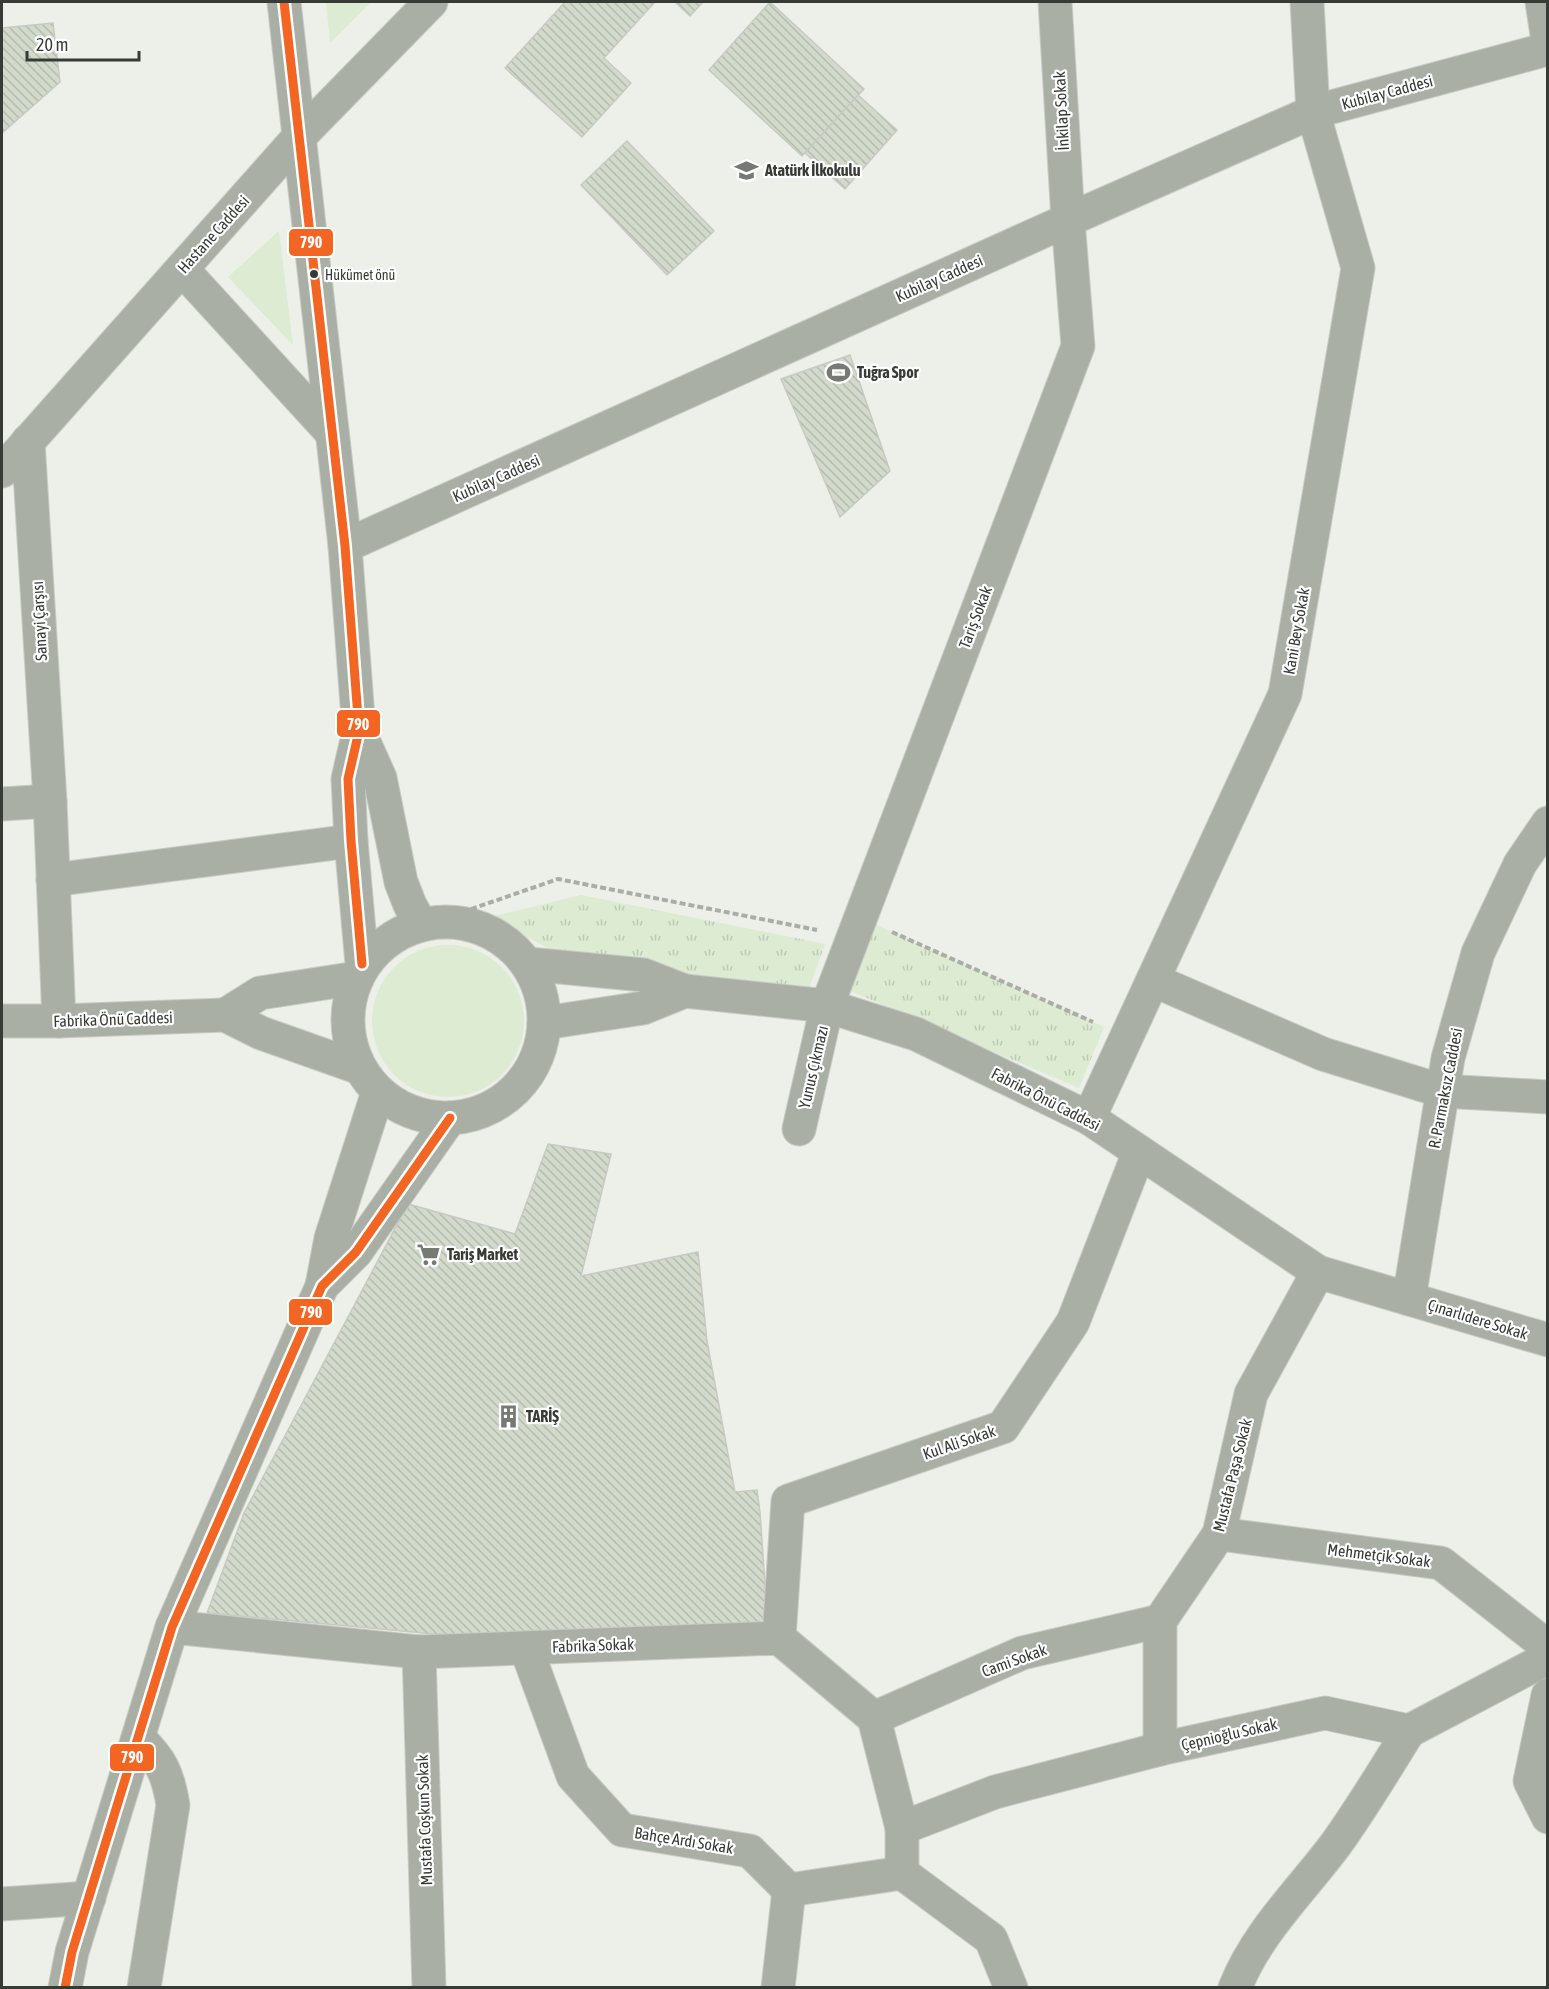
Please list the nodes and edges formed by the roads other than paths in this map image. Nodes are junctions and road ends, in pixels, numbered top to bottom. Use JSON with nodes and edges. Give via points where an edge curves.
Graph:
{"nodes":[{"id":1,"x":284,"y":2,"type":"edge"},
{"id":2,"x":431,"y":2,"type":"edge"},
{"id":3,"x":1055,"y":2,"type":"edge"},
{"id":4,"x":1306,"y":2,"type":"edge"},
{"id":5,"x":1542,"y":2,"type":"edge"},
{"id":6,"x":1548,"y":41,"type":"edge"},
{"id":7,"x":1548,"y":49,"type":"edge"},
{"id":8,"x":1313,"y":112,"type":"junction"},
{"id":9,"x":298,"y":137,"type":"junction"},
{"id":10,"x":1068,"y":220,"type":"junction"},
{"id":11,"x":182,"y":269,"type":"junction"},
{"id":12,"x":332,"y":433,"type":"junction"},
{"id":13,"x":28,"y":441,"type":"junction"},
{"id":14,"x":2,"y":471,"type":"edge"},
{"id":15,"x":345,"y":546,"type":"junction"},
{"id":16,"x":358,"y":731,"type":"junction"},
{"id":17,"x":50,"y":801,"type":"junction"},
{"id":18,"x":2,"y":804,"type":"edge"},
{"id":19,"x":1548,"y":823,"type":"edge"},
{"id":20,"x":351,"y":841,"type":"junction"},
{"id":21,"x":53,"y":880,"type":"junction"},
{"id":22,"x":427,"y":923,"type":"junction"},
{"id":23,"x":528,"y":964,"type":"junction"},
{"id":24,"x":359,"y":971,"type":"junction"},
{"id":25,"x":1153,"y":980,"type":"junction"},
{"id":26,"x":685,"y":991,"type":"junction"},
{"id":27,"x":827,"y":1006,"type":"junction"},
{"id":28,"x":225,"y":1015,"type":"junction"},
{"id":29,"x":2,"y":1021,"type":"edge"},
{"id":30,"x":60,"y":1021,"type":"junction"},
{"id":31,"x":544,"y":1023,"type":"junction"},
{"id":32,"x":369,"y":1080,"type":"junction"},
{"id":33,"x":1442,"y":1091,"type":"junction"},
{"id":34,"x":1548,"y":1097,"type":"edge"},
{"id":35,"x":450,"y":1118,"type":"junction"},
{"id":36,"x":1089,"y":1118,"type":"junction"},
{"id":37,"x":800,"y":1129,"type":"dead end"},
{"id":38,"x":1139,"y":1152,"type":"junction"},
{"id":39,"x":1318,"y":1272,"type":"junction"},
{"id":40,"x":322,"y":1286,"type":"junction"},
{"id":41,"x":1409,"y":1299,"type":"junction"},
{"id":42,"x":1548,"y":1340,"type":"edge"},
{"id":43,"x":1219,"y":1534,"type":"junction"},
{"id":44,"x":1160,"y":1620,"type":"junction"},
{"id":45,"x":172,"y":1627,"type":"junction"},
{"id":46,"x":779,"y":1638,"type":"junction"},
{"id":47,"x":1548,"y":1647,"type":"edge"},
{"id":48,"x":526,"y":1648,"type":"junction"},
{"id":49,"x":419,"y":1652,"type":"junction"},
{"id":50,"x":1548,"y":1658,"type":"edge"},
{"id":51,"x":1548,"y":1695,"type":"edge"},
{"id":52,"x":874,"y":1718,"type":"junction"},
{"id":53,"x":1409,"y":1731,"type":"junction"},
{"id":54,"x":138,"y":1738,"type":"junction"},
{"id":55,"x":1160,"y":1749,"type":"junction"},
{"id":56,"x":1548,"y":1817,"type":"edge"},
{"id":57,"x":902,"y":1828,"type":"junction"},
{"id":58,"x":902,"y":1874,"type":"junction"},
{"id":59,"x":789,"y":1890,"type":"junction"},
{"id":60,"x":89,"y":1898,"type":"junction"},
{"id":61,"x":2,"y":1904,"type":"edge"},
{"id":62,"x":65,"y":1988,"type":"edge"},
{"id":63,"x":144,"y":1988,"type":"edge"},
{"id":64,"x":429,"y":1988,"type":"edge"},
{"id":65,"x":778,"y":1988,"type":"edge"},
{"id":66,"x":1011,"y":1988,"type":"edge"},
{"id":67,"x":1236,"y":1988,"type":"edge"}],
"edges":[{"from":1,"to":9,"type":"street"},
{"from":2,"to":9,"type":"street","name":"Hastane Caddesi"},
{"from":3,"to":10,"type":"street","name":"İnkilap Sokak"},
{"from":4,"to":8,"type":"street","name":"Kani Bey Sokak"},
{"from":5,"to":6,"type":"street"},
{"from":7,"to":8,"type":"street","name":"Kubilay Caddesi"},
{"from":8,"to":10,"type":"street","name":"Kubilay Caddesi"},
{"from":8,"to":25,"type":"street","name":"Kani Bey Sokak","via":[[1358,268],[1286,694]]},
{"from":9,"to":11,"type":"street","name":"Hastane Caddesi"},
{"from":9,"to":12,"type":"street"},
{"from":10,"to":15,"type":"street","name":"Kubilay Caddesi"},
{"from":10,"to":27,"type":"street","name":"Tariş Sokak","via":[[1078,346]]},
{"from":11,"to":12,"type":"street"},
{"from":11,"to":13,"type":"street","name":"Hastane Caddesi"},
{"from":12,"to":15,"type":"street"},
{"from":13,"to":14,"type":"street","name":"Hastane Caddesi"},
{"from":13,"to":17,"type":"street","name":"Sanayi Çarşısı"},
{"from":15,"to":16,"type":"street"},
{"from":16,"to":20,"type":"street","via":[[348,779]]},
{"from":16,"to":22,"type":"street","via":[[380,778],[401,882],[410,905]]},
{"from":17,"to":18,"type":"street"},
{"from":17,"to":21,"type":"street","name":"Sanayi Çarşısı"},
{"from":19,"to":33,"type":"street","name":"R. Parmaksız Caddesi","via":[[1520,864],[1478,953]]},
{"from":20,"to":21,"type":"street"},
{"from":20,"to":24,"type":"street"},
{"from":21,"to":30,"type":"street","name":"Sanayi Çarşısı"},
{"from":22,"to":23,"type":"street","via":[[464,922],[493,933]]},
{"from":22,"to":24,"type":"street","via":[[402,931]]},
{"from":23,"to":26,"type":"street","name":"Fabrika Önü Caddesi","via":[[645,975]]},
{"from":23,"to":31,"type":"street","via":[[541,993]]},
{"from":24,"to":28,"type":"street","name":"Fabrika Önü Caddesi","via":[[261,993]]},
{"from":24,"to":32,"type":"street","via":[[348,1011],[349,1040]]},
{"from":25,"to":33,"type":"street","via":[[1323,1054]]},
{"from":25,"to":36,"type":"street","name":"Kani Bey Sokak"},
{"from":26,"to":27,"type":"street","name":"Fabrika Önü Caddesi"},
{"from":26,"to":31,"type":"street","name":"Fabrika Önü Caddesi","via":[[642,1008]]},
{"from":27,"to":36,"type":"street","name":"Fabrika Önü Caddesi","via":[[916,1035]]},
{"from":27,"to":37,"type":"street","name":"Yunus Çıkmazı"},
{"from":28,"to":30,"type":"street","name":"Fabrika Önü Caddesi"},
{"from":28,"to":32,"type":"street","name":"Fabrika Önü Caddesi"},
{"from":29,"to":30,"type":"street","name":"Fabrika Önü Caddesi"},
{"from":31,"to":35,"type":"street","via":[[542,1041],[530,1071],[509,1095],[482,1112]]},
{"from":32,"to":35,"type":"street","via":[[400,1107],[424,1116]]},
{"from":32,"to":40,"type":"street"},
{"from":33,"to":34,"type":"street"},
{"from":33,"to":41,"type":"street","name":"R. Parmaksız Caddesi"},
{"from":35,"to":40,"type":"street","via":[[356,1252]]},
{"from":36,"to":38,"type":"street","name":"Fabrika Önü Caddesi"},
{"from":38,"to":39,"type":"street","name":"Fabrika Önü Caddesi"},
{"from":38,"to":46,"type":"street","name":"Kul Ali Sokak","via":[[1073,1322],[1003,1427],[788,1501]]},
{"from":39,"to":41,"type":"street","name":"Fabrika Önü Caddesi"},
{"from":39,"to":43,"type":"street","name":"Mustafa Paşa Sokak","via":[[1251,1394]]},
{"from":40,"to":45,"type":"street"},
{"from":41,"to":42,"type":"street","name":"Çınarlıdere Sokak"},
{"from":43,"to":44,"type":"street","name":"Mustafa Paşa Sokak"},
{"from":43,"to":47,"type":"street","name":"Mehmetçik Sokak","via":[[1440,1563]]},
{"from":44,"to":52,"type":"street","name":"Cami Sokak","via":[[1022,1653]]},
{"from":44,"to":55,"type":"street"},
{"from":45,"to":49,"type":"street","name":"Fabrika Sokak"},
{"from":45,"to":54,"type":"street"},
{"from":46,"to":48,"type":"street","name":"Fabrika Sokak"},
{"from":46,"to":52,"type":"street"},
{"from":48,"to":49,"type":"street","name":"Fabrika Sokak"},
{"from":48,"to":59,"type":"street","name":"Bahçe Ardı Sokak","via":[[573,1776],[622,1830],[750,1851]]},
{"from":49,"to":64,"type":"street","name":"Mustafa Coşkun Sokak"},
{"from":50,"to":53,"type":"street"},
{"from":51,"to":56,"type":"street","via":[[1530,1781]]},
{"from":52,"to":57,"type":"street"},
{"from":53,"to":55,"type":"street","name":"Çepnioğlu Sokak","via":[[1325,1713]]},
{"from":53,"to":67,"type":"street","via":[[1336,1844],[1270,1925],[1243,1967]]},
{"from":54,"to":60,"type":"street"},
{"from":54,"to":63,"type":"street","via":[[163,1766],[173,1805]]},
{"from":55,"to":57,"type":"street","name":"Çepnioğlu Sokak","via":[[995,1791]]},
{"from":57,"to":58,"type":"street"},
{"from":58,"to":59,"type":"street"},
{"from":58,"to":66,"type":"street","via":[[991,1939]]},
{"from":59,"to":65,"type":"street"},
{"from":60,"to":61,"type":"street"},
{"from":60,"to":62,"type":"street"}]}
